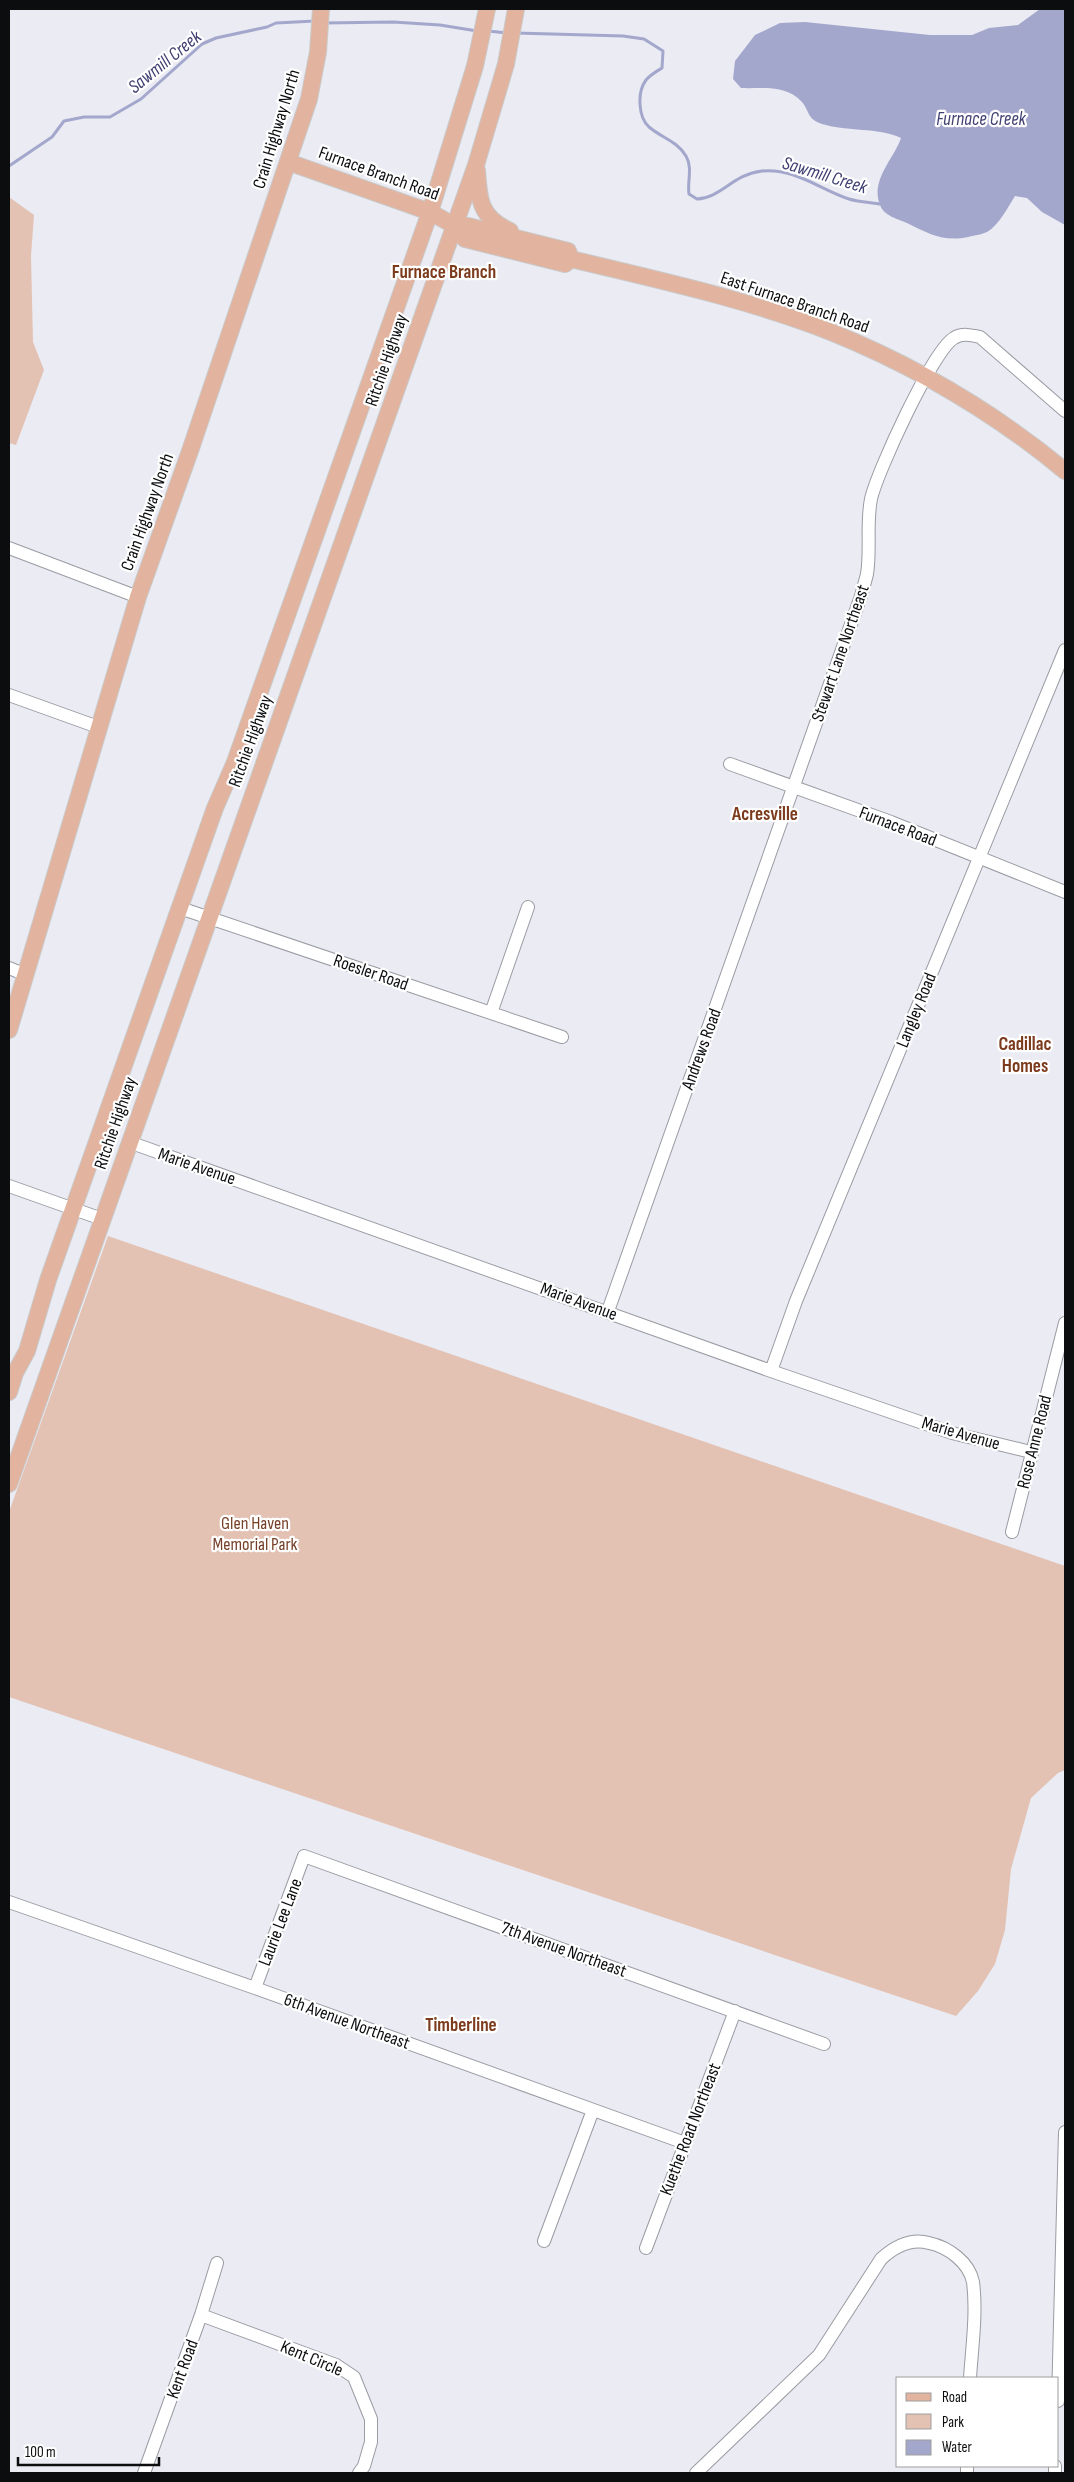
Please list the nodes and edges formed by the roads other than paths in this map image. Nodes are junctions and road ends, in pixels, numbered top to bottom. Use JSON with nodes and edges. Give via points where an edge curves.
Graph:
{"nodes":[{"id":1,"x":321,"y":9,"type":"edge"},
{"id":2,"x":485,"y":16,"type":"edge"},
{"id":3,"x":513,"y":25,"type":"edge"},
{"id":4,"x":288,"y":162,"type":"junction"},
{"id":5,"x":476,"y":165,"type":"junction"},
{"id":6,"x":430,"y":212,"type":"junction"},
{"id":7,"x":455,"y":226,"type":"junction"},
{"id":8,"x":546,"y":246,"type":"junction"},
{"id":9,"x":571,"y":259,"type":"junction"},
{"id":10,"x":926,"y":377,"type":"junction"},
{"id":11,"x":1065,"y":411,"type":"edge"},
{"id":12,"x":1065,"y":471,"type":"edge"},
{"id":13,"x":9,"y":548,"type":"edge"},
{"id":14,"x":138,"y":597,"type":"junction"},
{"id":15,"x":1065,"y":650,"type":"edge"},
{"id":16,"x":9,"y":695,"type":"edge"},
{"id":17,"x":98,"y":727,"type":"junction"},
{"id":18,"x":730,"y":764,"type":"dead end"},
{"id":19,"x":794,"y":788,"type":"junction"},
{"id":20,"x":979,"y":857,"type":"junction"},
{"id":21,"x":1065,"y":892,"type":"edge"},
{"id":22,"x":528,"y":907,"type":"dead end"},
{"id":23,"x":180,"y":908,"type":"junction"},
{"id":24,"x":209,"y":917,"type":"junction"},
{"id":25,"x":9,"y":968,"type":"edge"},
{"id":26,"x":26,"y":975,"type":"junction"},
{"id":27,"x":491,"y":1013,"type":"junction"},
{"id":28,"x":9,"y":1030,"type":"edge"},
{"id":29,"x":562,"y":1037,"type":"dead end"},
{"id":30,"x":129,"y":1142,"type":"junction"},
{"id":31,"x":9,"y":1186,"type":"edge"},
{"id":32,"x":73,"y":1209,"type":"junction"},
{"id":33,"x":102,"y":1220,"type":"junction"},
{"id":34,"x":608,"y":1311,"type":"junction"},
{"id":35,"x":1065,"y":1323,"type":"edge"},
{"id":36,"x":771,"y":1371,"type":"junction"},
{"id":37,"x":9,"y":1392,"type":"edge"},
{"id":38,"x":1031,"y":1452,"type":"junction"},
{"id":39,"x":9,"y":1484,"type":"edge"},
{"id":40,"x":1012,"y":1532,"type":"dead end"},
{"id":41,"x":304,"y":1856,"type":"joint"},
{"id":42,"x":9,"y":1902,"type":"edge"},
{"id":43,"x":255,"y":1988,"type":"junction"},
{"id":44,"x":735,"y":2011,"type":"junction"},
{"id":45,"x":824,"y":2044,"type":"dead end"},
{"id":46,"x":593,"y":2110,"type":"junction"},
{"id":47,"x":1065,"y":2132,"type":"edge"},
{"id":48,"x":685,"y":2143,"type":"junction"},
{"id":49,"x":544,"y":2241,"type":"dead end"},
{"id":50,"x":646,"y":2248,"type":"dead end"},
{"id":51,"x":217,"y":2263,"type":"dead end"},
{"id":52,"x":202,"y":2315,"type":"junction"},
{"id":53,"x":970,"y":2377,"type":"edge"},
{"id":54,"x":1059,"y":2377,"type":"edge"},
{"id":55,"x":144,"y":2473,"type":"edge"},
{"id":56,"x":359,"y":2473,"type":"edge"},
{"id":57,"x":696,"y":2473,"type":"edge"}],
"edges":[{"from":1,"to":4,"type":"main road","name":"Crain Highway North","via":[[319,43],[309,99]]},
{"from":2,"to":6,"type":"main road","name":"Ritchie Highway","via":[[465,100]]},
{"from":3,"to":5,"type":"main road","name":"Ritchie Highway","via":[[499,90]]},
{"from":4,"to":6,"type":"main road","name":"Furnace Branch Road"},
{"from":4,"to":14,"type":"main road","name":"Crain Highway North"},
{"from":5,"to":7,"type":"main road","name":"Ritchie Highway"},
{"from":5,"to":8,"type":"main road","via":[[480,198],[491,220]]},
{"from":6,"to":7,"type":"main road","name":"Furnace Branch Road"},
{"from":6,"to":23,"type":"main road","name":"Ritchie Highway"},
{"from":7,"to":8,"type":"main road","name":"East Furnace Branch Road","via":[[468,226]]},
{"from":7,"to":9,"type":"main road","name":"East Furnace Branch Road","via":[[465,239],[565,264]]},
{"from":7,"to":24,"type":"main road","name":"Ritchie Highway"},
{"from":8,"to":9,"type":"main road","name":"East Furnace Branch Road","via":[[568,252]]},
{"from":9,"to":10,"type":"main road","name":"East Furnace Branch Road","via":[[787,316],[861,345]]},
{"from":10,"to":11,"type":"street","name":"Stewart Lane Northeast","via":[[945,345],[955,337],[967,334],[980,337]]},
{"from":10,"to":12,"type":"main road","name":"East Furnace Branch Road","via":[[1008,427]]},
{"from":10,"to":19,"type":"street","name":"Stewart Lane Northeast","via":[[877,479],[868,520],[867,574],[863,589]]},
{"from":13,"to":14,"type":"street"},
{"from":14,"to":17,"type":"main road","name":"Crain Highway North"},
{"from":15,"to":20,"type":"street","name":"Langley Road"},
{"from":16,"to":17,"type":"street"},
{"from":17,"to":26,"type":"main road","name":"Crain Highway North"},
{"from":18,"to":19,"type":"street","name":"Furnace Road"},
{"from":19,"to":20,"type":"street","name":"Furnace Road"},
{"from":19,"to":34,"type":"street","name":"Andrews Road"},
{"from":20,"to":21,"type":"street","name":"Furnace Road"},
{"from":20,"to":36,"type":"street","name":"Langley Road","via":[[796,1302]]},
{"from":22,"to":27,"type":"street"},
{"from":23,"to":24,"type":"street","name":"Roesler Road"},
{"from":23,"to":32,"type":"main road","name":"Ritchie Highway"},
{"from":24,"to":27,"type":"street","name":"Roesler Road"},
{"from":24,"to":30,"type":"main road","name":"Ritchie Highway"},
{"from":25,"to":26,"type":"street"},
{"from":26,"to":28,"type":"main road","name":"Crain Highway North"},
{"from":27,"to":29,"type":"street","name":"Roesler Road"},
{"from":30,"to":33,"type":"main road","name":"Ritchie Highway"},
{"from":30,"to":34,"type":"street","name":"Marie Avenue"},
{"from":31,"to":32,"type":"street"},
{"from":32,"to":33,"type":"street"},
{"from":32,"to":37,"type":"main road","name":"Ritchie Highway","via":[[26,1351]]},
{"from":33,"to":39,"type":"main road","name":"Ritchie Highway"},
{"from":34,"to":36,"type":"street","name":"Marie Avenue"},
{"from":35,"to":38,"type":"street","name":"Rose Anne Road"},
{"from":36,"to":38,"type":"street","name":"Marie Avenue","via":[[952,1433]]},
{"from":38,"to":40,"type":"street","name":"Rose Anne Road"},
{"from":41,"to":43,"type":"street","name":"Laurie Lee Lane"},
{"from":41,"to":44,"type":"street","name":"7th Avenue Northeast"},
{"from":42,"to":43,"type":"street","name":"6th Avenue Northeast"},
{"from":43,"to":46,"type":"street","name":"6th Avenue Northeast"},
{"from":44,"to":45,"type":"street","name":"7th Avenue Northeast"},
{"from":44,"to":48,"type":"street","name":"Kuethe Road Northeast"},
{"from":46,"to":48,"type":"street","name":"6th Avenue Northeast"},
{"from":46,"to":49,"type":"street"},
{"from":47,"to":54,"type":"street"},
{"from":48,"to":50,"type":"street","name":"Kuethe Road Northeast"},
{"from":51,"to":52,"type":"street","name":"Kent Road"},
{"from":52,"to":55,"type":"street","name":"Kent Road"},
{"from":52,"to":56,"type":"street","name":"Kent Circle","via":[[336,2364],[354,2377],[371,2419],[371,2442]]},
{"from":53,"to":57,"type":"street","via":[[972,2281],[959,2258],[942,2247],[917,2242],[892,2249],[865,2283],[820,2355]]}]}
